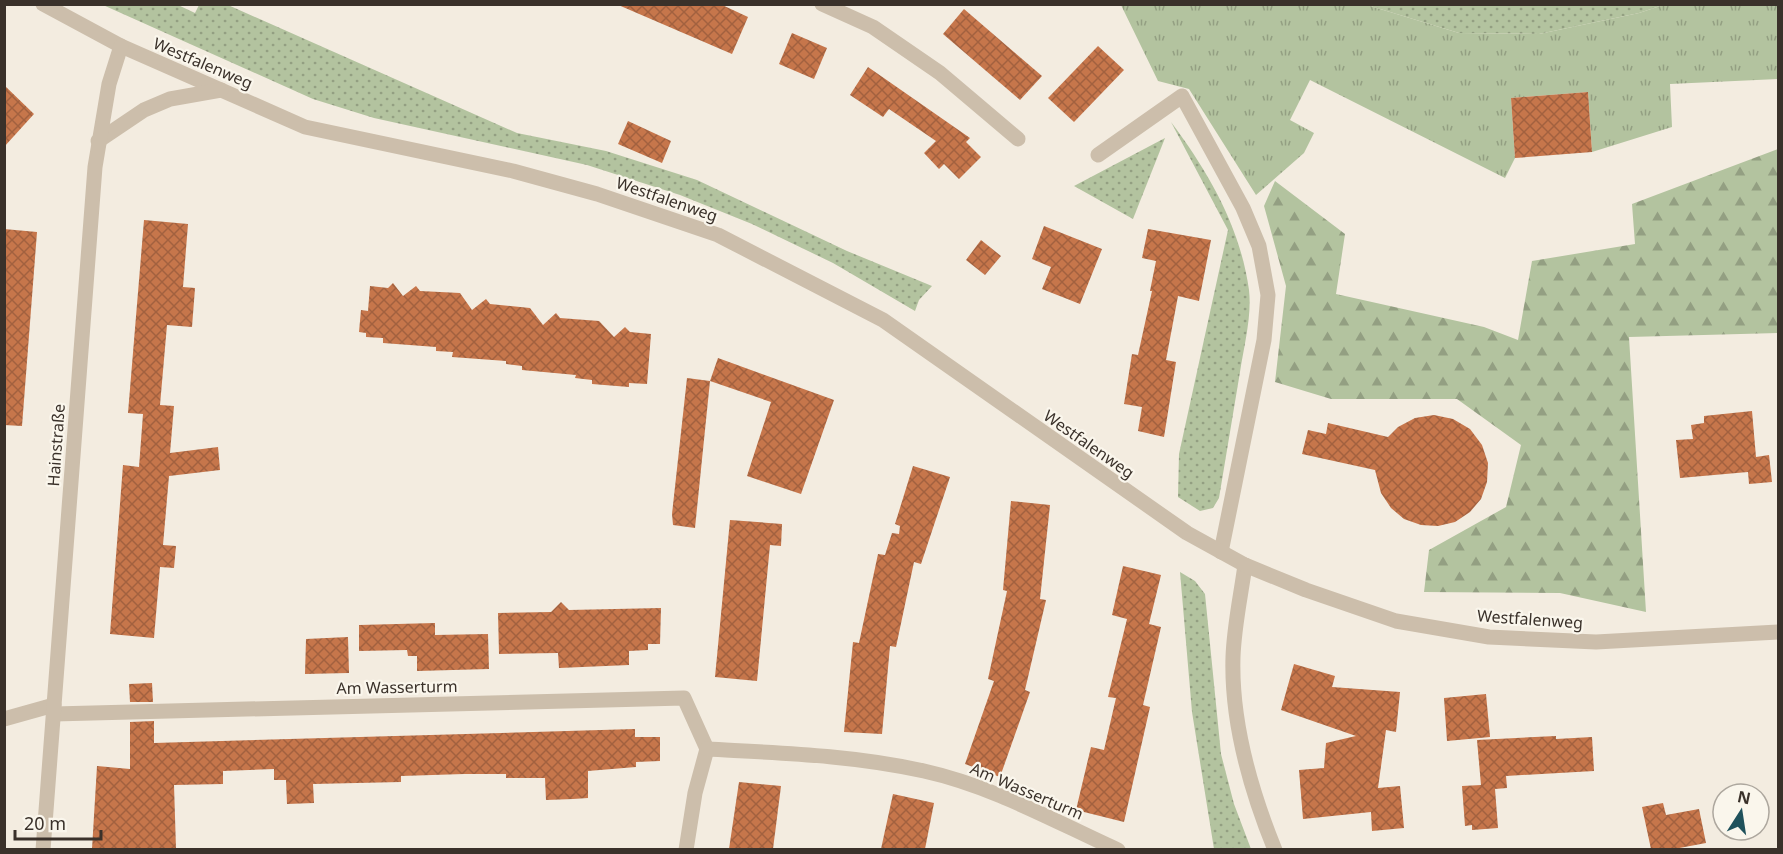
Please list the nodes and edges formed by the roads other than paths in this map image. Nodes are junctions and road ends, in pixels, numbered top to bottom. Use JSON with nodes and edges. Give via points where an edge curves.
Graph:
{"nodes":[{"id":1,"x":43,"y":4,"type":"edge"},
{"id":2,"x":822,"y":4,"type":"edge"},
{"id":3,"x":121,"y":46,"type":"junction"},
{"id":4,"x":221,"y":90,"type":"junction"},
{"id":5,"x":1018,"y":139,"type":"dead end"},
{"id":6,"x":98,"y":141,"type":"junction"},
{"id":7,"x":1098,"y":155,"type":"dead end"},
{"id":8,"x":1221,"y":552,"type":"junction"},
{"id":9,"x":1245,"y":565,"type":"junction"},
{"id":10,"x":1779,"y":632,"type":"edge"},
{"id":11,"x":54,"y":710,"type":"junction"},
{"id":12,"x":4,"y":719,"type":"edge"},
{"id":13,"x":707,"y":749,"type":"junction"},
{"id":14,"x":43,"y":849,"type":"edge"},
{"id":15,"x":686,"y":849,"type":"edge"},
{"id":16,"x":1118,"y":849,"type":"edge"},
{"id":17,"x":1275,"y":849,"type":"edge"}],
"edges":[{"from":1,"to":3,"type":"street","name":"Westfalenweg"},
{"from":2,"to":5,"type":"street","via":[[873,27],[940,73]]},
{"from":3,"to":4,"type":"street","name":"Westfalenweg"},
{"from":3,"to":6,"type":"street","name":"Hainstraße"},
{"from":4,"to":6,"type":"street","via":[[170,99],[144,110]]},
{"from":4,"to":8,"type":"street","name":"Westfalenweg","via":[[306,127],[513,171],[597,194],[718,235],[883,320],[1135,498]]},
{"from":6,"to":11,"type":"street","name":"Hainstraße"},
{"from":7,"to":8,"type":"street","via":[[1182,96],[1244,208],[1259,246],[1268,295],[1264,340]]},
{"from":8,"to":9,"type":"street","name":"Westfalenweg"},
{"from":9,"to":10,"type":"street","name":"Westfalenweg","via":[[1396,621],[1489,637],[1596,642]]},
{"from":9,"to":17,"type":"street","via":[[1233,657],[1239,728],[1256,801]]},
{"from":11,"to":12,"type":"street"},
{"from":11,"to":13,"type":"street","name":"Am Wasserturm","via":[[684,698]]},
{"from":11,"to":14,"type":"street","name":"Hainstraße"},
{"from":13,"to":15,"type":"street"},
{"from":13,"to":16,"type":"street","name":"Am Wasserturm","via":[[853,758],[925,771],[987,790]]}]}
